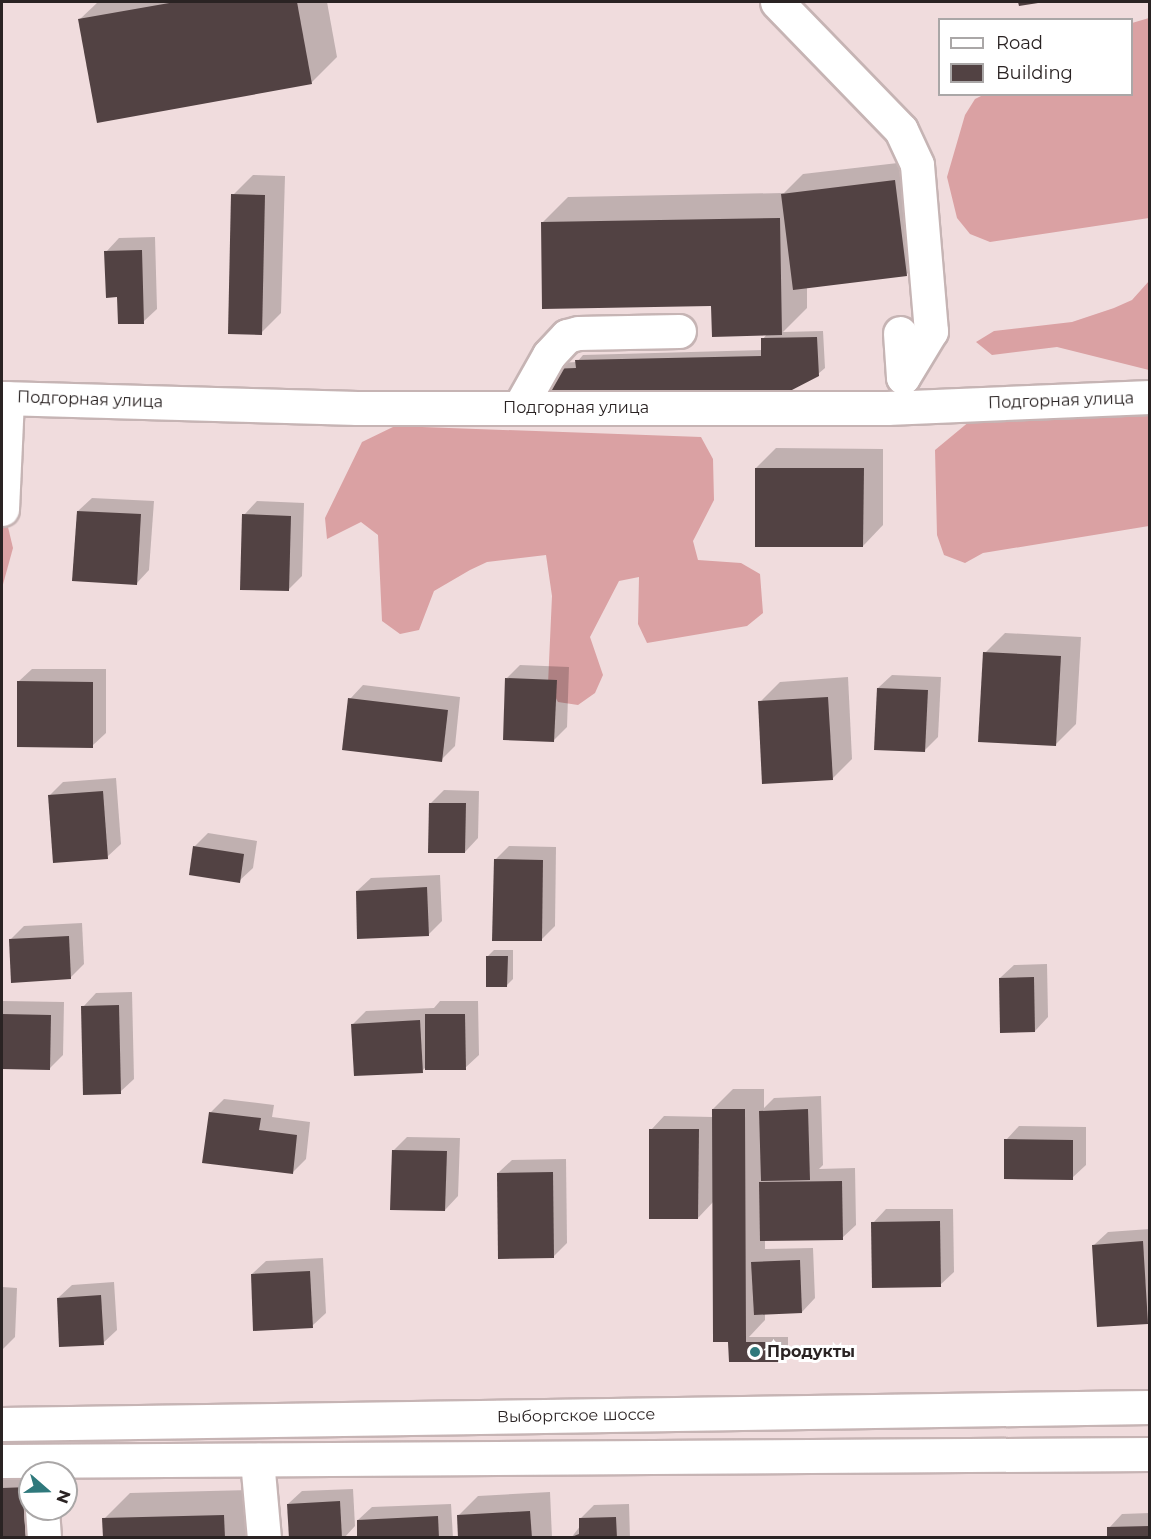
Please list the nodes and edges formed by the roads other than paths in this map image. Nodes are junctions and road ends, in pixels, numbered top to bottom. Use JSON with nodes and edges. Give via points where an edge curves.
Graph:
{"nodes":[{"id":1,"x":777,"y":2,"type":"edge"},
{"id":2,"x":678,"y":331,"type":"dead end"},
{"id":3,"x":900,"y":333,"type":"dead end"},
{"id":4,"x":903,"y":377,"type":"junction"},
{"id":5,"x":1149,"y":397,"type":"edge"},
{"id":6,"x":4,"y":398,"type":"edge"},
{"id":7,"x":519,"y":408,"type":"junction"},
{"id":8,"x":887,"y":408,"type":"junction"},
{"id":9,"x":2,"y":509,"type":"edge"},
{"id":10,"x":1149,"y":1407,"type":"edge"},
{"id":11,"x":2,"y":1424,"type":"edge"},
{"id":12,"x":1149,"y":1454,"type":"edge"},
{"id":13,"x":257,"y":1460,"type":"junction"},
{"id":14,"x":2,"y":1461,"type":"edge"},
{"id":15,"x":18,"y":1464,"type":"edge"},
{"id":16,"x":78,"y":1466,"type":"edge"},
{"id":17,"x":43,"y":1521,"type":"edge"},
{"id":18,"x":44,"y":1538,"type":"edge"},
{"id":19,"x":264,"y":1538,"type":"edge"}],
"edges":[{"from":1,"to":4,"type":"main road","via":[[901,130],[917,165],[931,330]]},
{"from":2,"to":7,"type":"main road","via":[[567,336],[549,355]]},
{"from":3,"to":4,"type":"main road"},
{"from":4,"to":8,"type":"main road"},
{"from":5,"to":8,"type":"main road","name":"Подгорная улица"},
{"from":6,"to":7,"type":"main road","name":"Подгорная улица","via":[[357,408]]},
{"from":6,"to":9,"type":"main road"},
{"from":7,"to":8,"type":"main road","name":"Подгорная улица"},
{"from":10,"to":11,"type":"main road","name":"Выборгское шоссе"},
{"from":12,"to":13,"type":"main road"},
{"from":13,"to":16,"type":"main road"},
{"from":13,"to":19,"type":"main road"},
{"from":14,"to":15,"type":"main road"},
{"from":17,"to":18,"type":"main road"}]}
